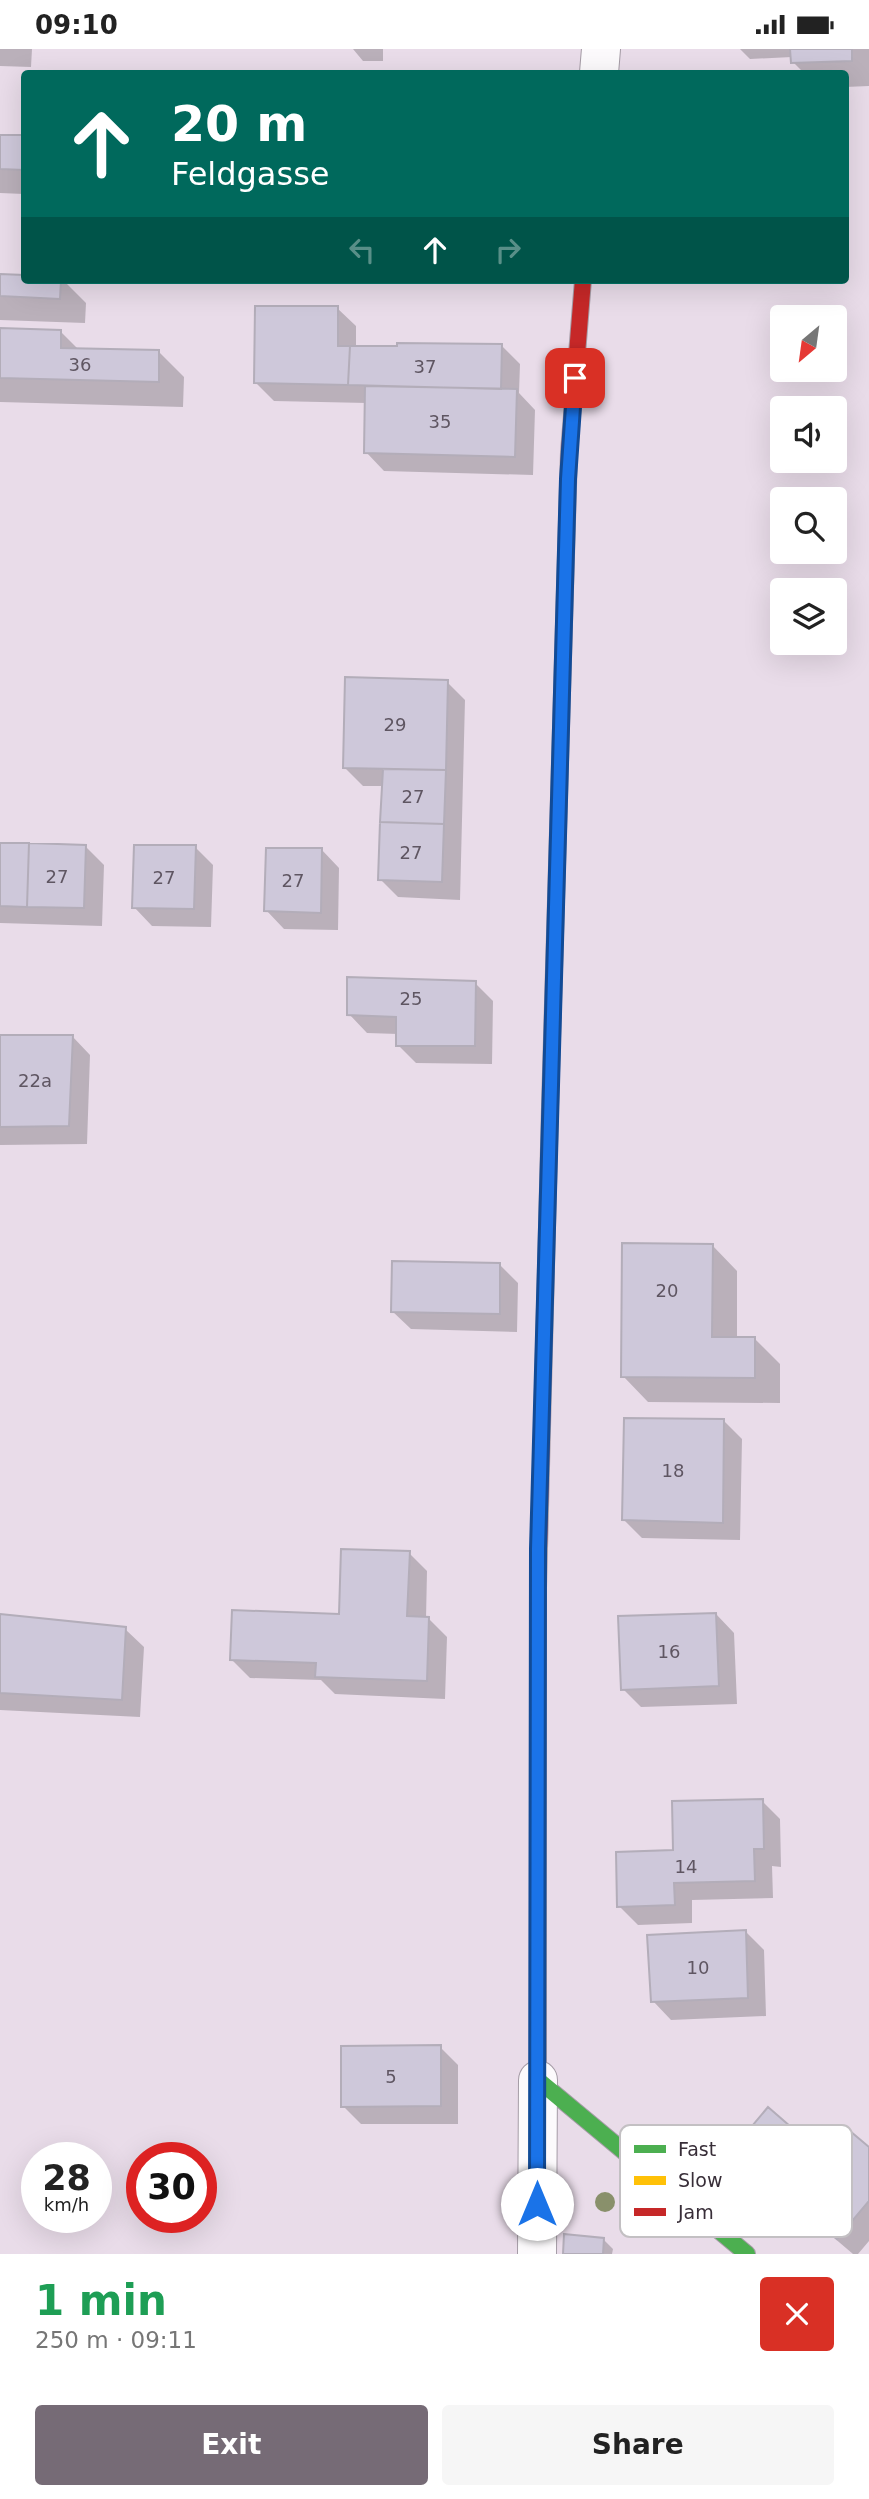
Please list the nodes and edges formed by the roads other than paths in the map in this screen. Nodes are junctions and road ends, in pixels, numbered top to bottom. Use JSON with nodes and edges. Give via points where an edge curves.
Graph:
{"nodes":[{"id":1,"x":601,"y":49,"type":"edge"},
{"id":2,"x":599,"y":70,"type":"edge"},
{"id":3,"x":583,"y":284,"type":"edge"},
{"id":4,"x":538,"y":2080,"type":"junction"},
{"id":5,"x":620,"y":2148,"type":"edge"},
{"id":6,"x":727,"y":2237,"type":"edge"},
{"id":7,"x":537,"y":2254,"type":"edge"},
{"id":8,"x":747,"y":2254,"type":"edge"}],
"edges":[{"from":1,"to":2,"type":"street"},
{"from":3,"to":4,"type":"street","via":[[569,465],[538,1549]]},
{"from":4,"to":5,"type":"street"},
{"from":4,"to":7,"type":"street"},
{"from":6,"to":8,"type":"street"}]}
